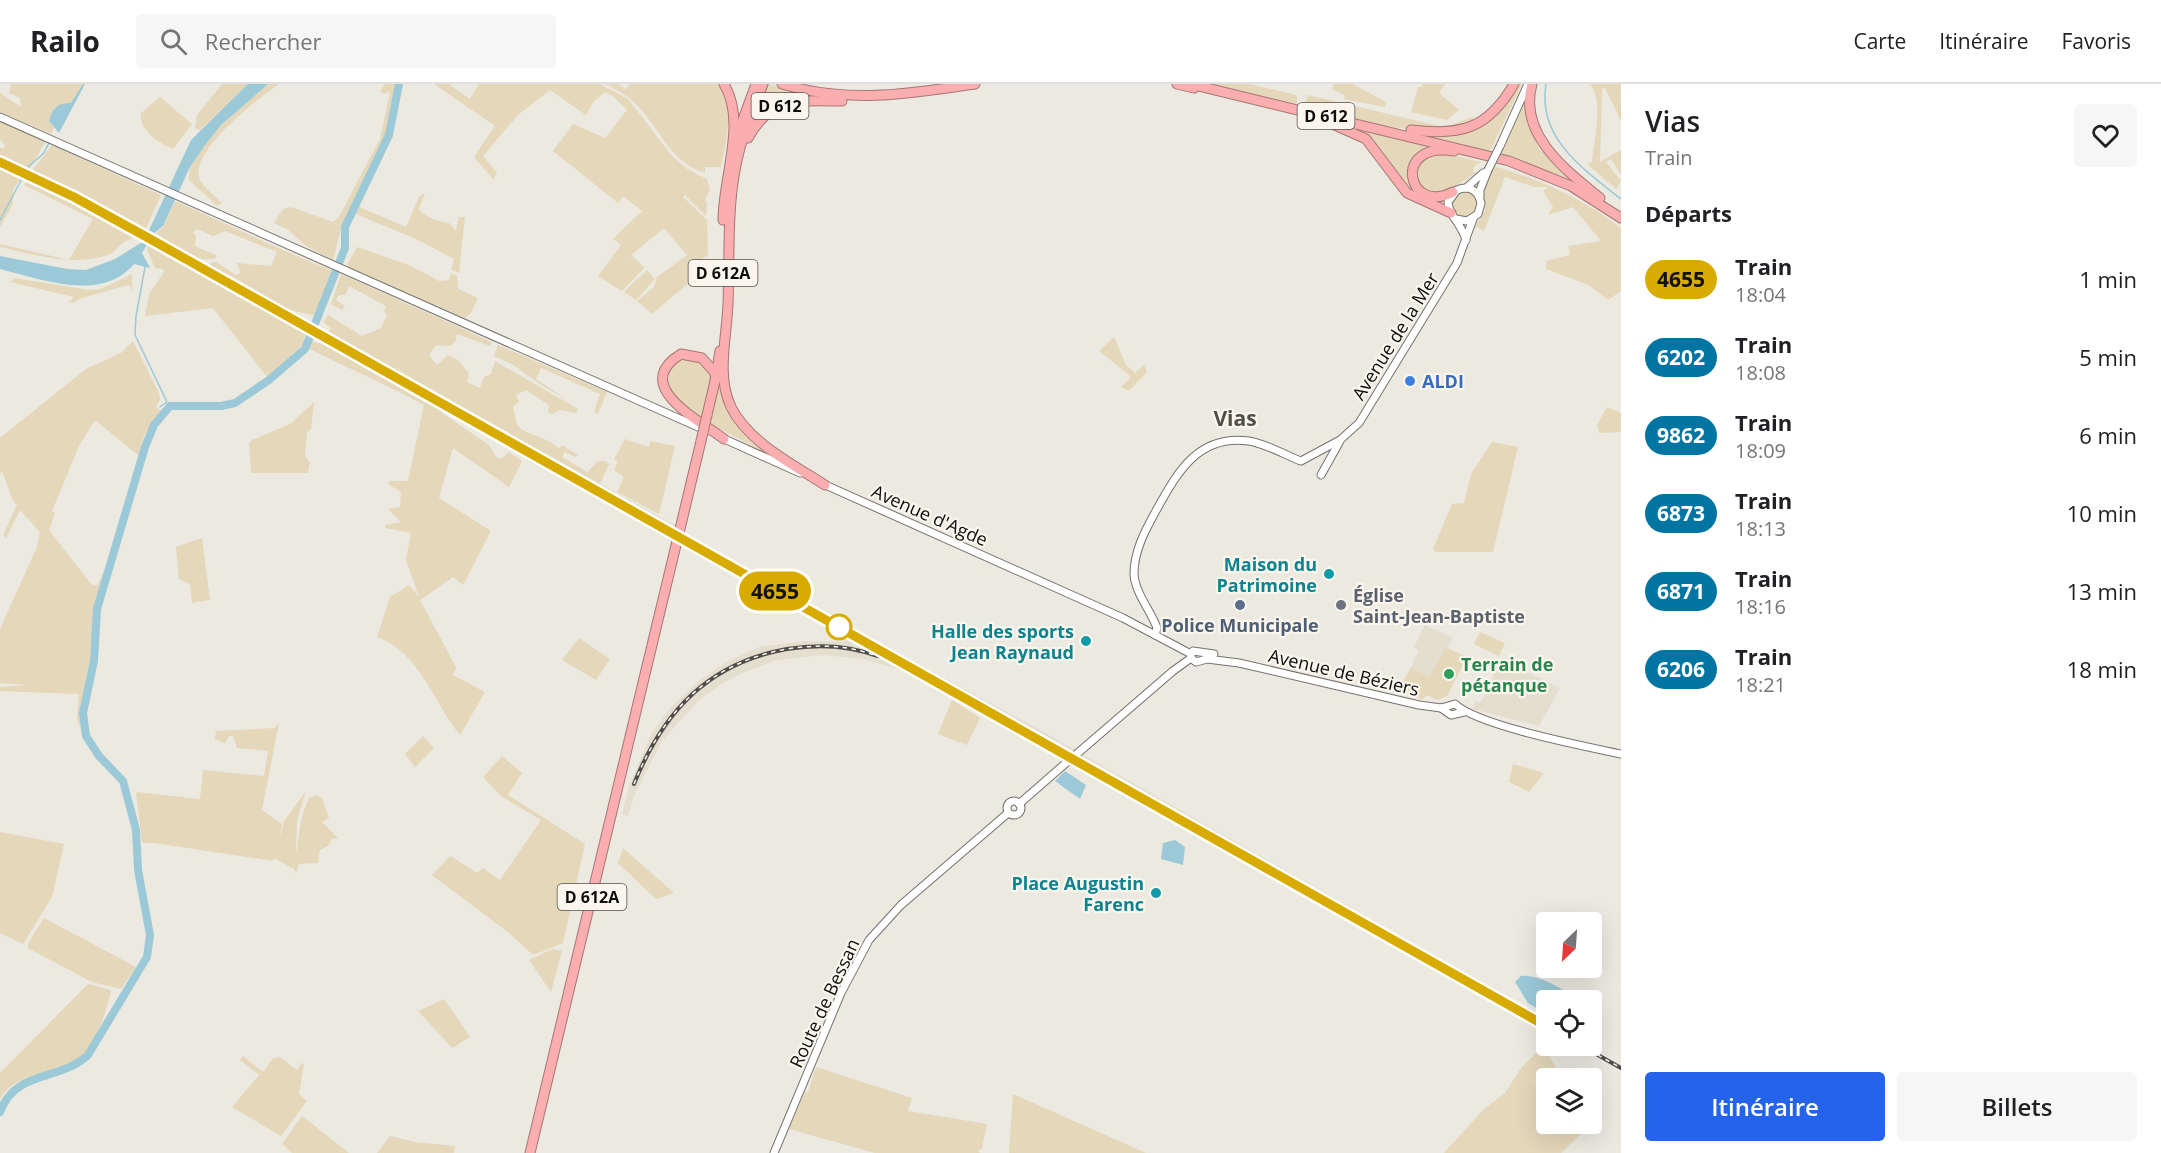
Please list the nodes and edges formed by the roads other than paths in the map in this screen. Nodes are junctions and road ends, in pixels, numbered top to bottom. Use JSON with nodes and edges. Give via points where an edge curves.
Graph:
{"nodes":[{"id":1,"x":724,"y":84,"type":"edge"},
{"id":2,"x":756,"y":84,"type":"edge"},
{"id":3,"x":763,"y":84,"type":"edge"},
{"id":4,"x":782,"y":84,"type":"edge"},
{"id":5,"x":792,"y":84,"type":"edge"},
{"id":6,"x":954,"y":84,"type":"edge"},
{"id":7,"x":975,"y":84,"type":"edge"},
{"id":8,"x":1177,"y":84,"type":"edge"},
{"id":9,"x":1190,"y":84,"type":"edge"},
{"id":10,"x":1514,"y":84,"type":"edge"},
{"id":11,"x":1528,"y":84,"type":"edge"},
{"id":12,"x":855,"y":97,"type":"junction"},
{"id":13,"x":871,"y":97,"type":"junction"},
{"id":14,"x":1295,"y":113,"type":"junction"},
{"id":15,"x":0,"y":117,"type":"edge"},
{"id":16,"x":1366,"y":125,"type":"junction"},
{"id":17,"x":1465,"y":153,"type":"junction"},
{"id":18,"x":732,"y":164,"type":"junction"},
{"id":19,"x":1487,"y":169,"type":"junction"},
{"id":20,"x":1466,"y":188,"type":"junction"},
{"id":21,"x":1453,"y":192,"type":"junction"},
{"id":22,"x":1480,"y":199,"type":"junction"},
{"id":23,"x":1453,"y":216,"type":"junction"},
{"id":24,"x":1621,"y":218,"type":"edge"},
{"id":25,"x":1473,"y":219,"type":"junction"},
{"id":26,"x":1466,"y":241,"type":"junction"},
{"id":27,"x":726,"y":336,"type":"junction"},
{"id":28,"x":715,"y":377,"type":"junction"},
{"id":29,"x":724,"y":439,"type":"junction"},
{"id":30,"x":1340,"y":440,"type":"junction"},
{"id":31,"x":1321,"y":475,"type":"dead end"},
{"id":32,"x":825,"y":484,"type":"junction"},
{"id":33,"x":1155,"y":633,"type":"junction"},
{"id":34,"x":1192,"y":655,"type":"junction"},
{"id":35,"x":1203,"y":657,"type":"junction"},
{"id":36,"x":1621,"y":754,"type":"edge"},
{"id":37,"x":530,"y":1153,"type":"edge"},
{"id":38,"x":774,"y":1153,"type":"edge"}],
"edges":[{"from":1,"to":18,"type":"highway","number":"D 612A","via":[[734,104],[736,120]]},
{"from":2,"to":18,"type":"highway","number":"D 612A"},
{"from":3,"to":18,"type":"highway","number":"D 612"},
{"from":4,"to":12,"type":"highway","number":"D 612"},
{"from":5,"to":12,"type":"highway","number":"D 612"},
{"from":6,"to":13,"type":"highway","number":"D 612"},
{"from":7,"to":13,"type":"highway","number":"D 612"},
{"from":8,"to":14,"type":"highway","number":"D 612"},
{"from":9,"to":16,"type":"highway","number":"D 612"},
{"from":10,"to":16,"type":"highway","via":[[1491,116],[1468,129],[1440,133]]},
{"from":11,"to":19,"type":"main road","bridge":true},
{"from":11,"to":24,"type":"highway","via":[[1530,110],[1543,144]]},
{"from":12,"to":13,"type":"highway","number":"D 612"},
{"from":12,"to":18,"type":"highway","number":"D 612","via":[[778,106],[755,126]]},
{"from":14,"to":17,"type":"highway","number":"D 612"},
{"from":14,"to":23,"type":"highway","via":[[1359,134],[1380,153],[1407,193]]},
{"from":15,"to":29,"type":"main road","name":"Avenue d'Agde"},
{"from":16,"to":24,"type":"highway","number":"D 612","via":[[1523,166],[1571,186]]},
{"from":17,"to":21,"type":"highway","via":[[1429,151],[1419,156],[1414,165],[1413,181],[1423,194],[1438,198]]},
{"from":17,"to":24,"type":"highway","number":"D 612","via":[[1538,175]]},
{"from":18,"to":27,"type":"highway","number":"D 612A"},
{"from":18,"to":28,"type":"highway","number":"D 612A","via":[[723,206],[723,326]]},
{"from":19,"to":20,"type":"main road"},
{"from":19,"to":22,"type":"main road"},
{"from":20,"to":21,"type":"main road"},
{"from":20,"to":22,"type":"main road"},
{"from":21,"to":23,"type":"main road","via":[[1448,202]]},
{"from":22,"to":25,"type":"main road","via":[[1480,211]]},
{"from":23,"to":25,"type":"main road","via":[[1464,221]]},
{"from":23,"to":26,"type":"main road","via":[[1462,226]]},
{"from":25,"to":26,"type":"main road","name":"Avenue de la Mer"},
{"from":26,"to":30,"type":"main road","name":"Avenue de la Mer","via":[[1446,282],[1363,418]]},
{"from":27,"to":28,"type":"highway","number":"D 612A"},
{"from":27,"to":32,"type":"highway","via":[[723,379],[738,418],[781,456]]},
{"from":28,"to":29,"type":"highway","via":[[702,358],[681,354],[665,370],[664,384],[677,406]]},
{"from":28,"to":37,"type":"highway","number":"D 612A","bridge":true},
{"from":29,"to":32,"type":"main road","name":"Avenue d'Agde"},
{"from":30,"to":31,"type":"main road","name":"Avenue de la Mer"},
{"from":30,"to":33,"type":"main road","name":"Avenue de la Mer","via":[[1301,461],[1239,441],[1205,447],[1183,468],[1147,529],[1136,559],[1135,579],[1156,625]]},
{"from":32,"to":33,"type":"main road","name":"Avenue d'Agde"},
{"from":33,"to":34,"type":"main road","name":"Avenue d'Agde"},
{"from":34,"to":35,"type":"main road"},
{"from":34,"to":35,"type":"main road","via":[[1196,662]]},
{"from":34,"to":38,"type":"main road","name":"Route de Bessan","bridge":true,"via":[[1019,804],[1018,814],[1008,813],[884,922],[856,962],[841,993]]},
{"from":35,"to":36,"type":"main road","name":"Avenue de Béziers","via":[[1405,703],[1446,708],[1455,704],[1460,712],[1490,722]]}]}
